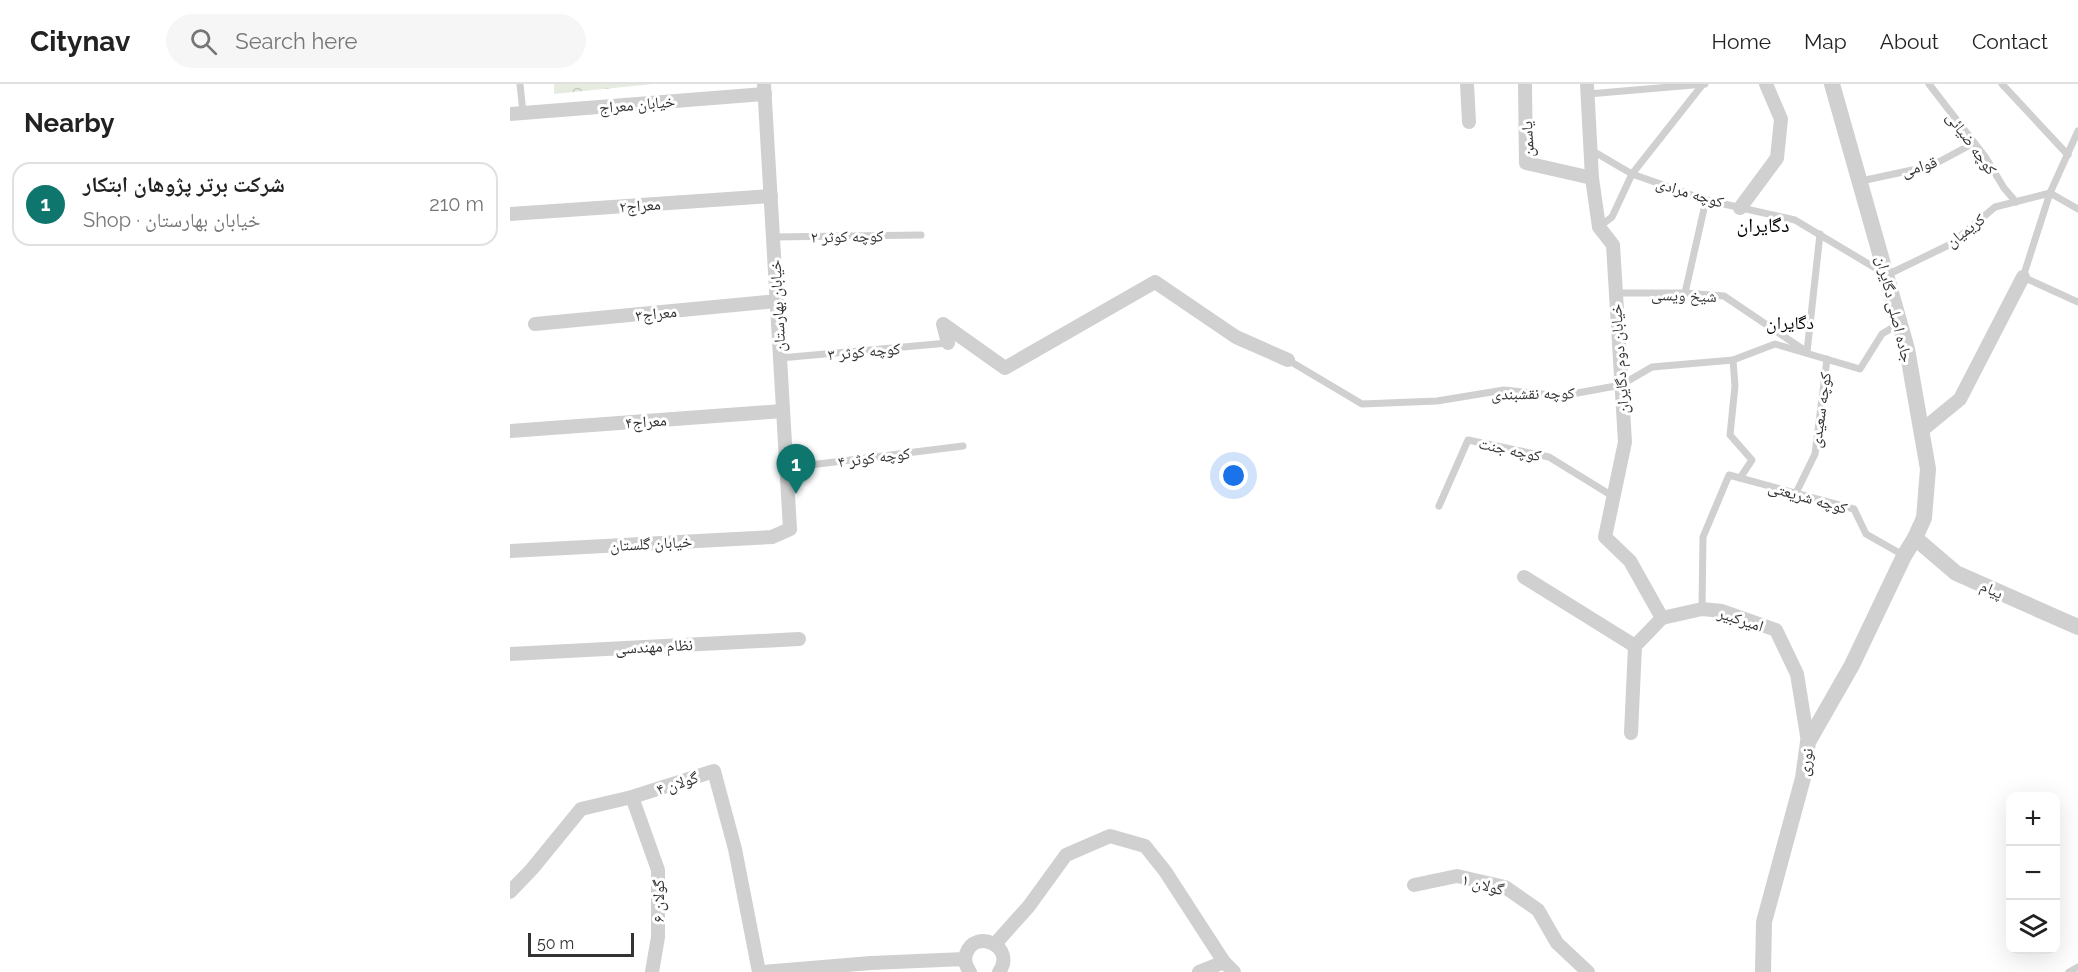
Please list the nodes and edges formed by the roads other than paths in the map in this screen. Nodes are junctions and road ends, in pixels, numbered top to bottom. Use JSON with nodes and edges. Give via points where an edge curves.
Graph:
{"nodes":[{"id":1,"x":520,"y":84,"type":"edge"},
{"id":2,"x":1467,"y":84,"type":"edge"},
{"id":3,"x":1525,"y":84,"type":"edge"},
{"id":4,"x":1704,"y":84,"type":"edge"},
{"id":5,"x":1766,"y":84,"type":"edge"},
{"id":6,"x":1832,"y":84,"type":"edge"},
{"id":7,"x":1929,"y":84,"type":"edge"},
{"id":8,"x":2002,"y":84,"type":"edge"},
{"id":9,"x":765,"y":89,"type":"edge"},
{"id":10,"x":1587,"y":89,"type":"edge"},
{"id":11,"x":517,"y":114,"type":"edge"},
{"id":12,"x":1468,"y":122,"type":"dead end"},
{"id":13,"x":2078,"y":131,"type":"edge"},
{"id":14,"x":1974,"y":143,"type":"junction"},
{"id":15,"x":1591,"y":150,"type":"junction"},
{"id":16,"x":2068,"y":155,"type":"junction"},
{"id":17,"x":1632,"y":174,"type":"junction"},
{"id":18,"x":1592,"y":178,"type":"junction"},
{"id":19,"x":1861,"y":181,"type":"junction"},
{"id":20,"x":2050,"y":194,"type":"junction"},
{"id":21,"x":771,"y":196,"type":"junction"},
{"id":22,"x":1706,"y":200,"type":"junction"},
{"id":23,"x":2016,"y":202,"type":"junction"},
{"id":24,"x":1740,"y":208,"type":"junction"},
{"id":25,"x":2078,"y":209,"type":"edge"},
{"id":26,"x":510,"y":214,"type":"edge"},
{"id":27,"x":1599,"y":226,"type":"junction"},
{"id":28,"x":1820,"y":234,"type":"junction"},
{"id":29,"x":921,"y":235,"type":"dead end"},
{"id":30,"x":773,"y":237,"type":"junction"},
{"id":31,"x":1887,"y":275,"type":"junction"},
{"id":32,"x":2023,"y":277,"type":"junction"},
{"id":33,"x":1615,"y":293,"type":"junction"},
{"id":34,"x":1685,"y":293,"type":"junction"},
{"id":35,"x":777,"y":301,"type":"junction"},
{"id":36,"x":2078,"y":302,"type":"edge"},
{"id":37,"x":1900,"y":322,"type":"junction"},
{"id":38,"x":535,"y":324,"type":"dead end"},
{"id":39,"x":948,"y":343,"type":"joint"},
{"id":40,"x":1807,"y":352,"type":"junction"},
{"id":41,"x":780,"y":358,"type":"junction"},
{"id":42,"x":1827,"y":359,"type":"junction"},
{"id":43,"x":1288,"y":360,"type":"joint"},
{"id":44,"x":1733,"y":360,"type":"junction"},
{"id":45,"x":1622,"y":386,"type":"junction"},
{"id":46,"x":783,"y":411,"type":"junction"},
{"id":47,"x":510,"y":431,"type":"edge"},
{"id":48,"x":1921,"y":431,"type":"junction"},
{"id":49,"x":963,"y":446,"type":"dead end"},
{"id":50,"x":786,"y":468,"type":"junction"},
{"id":51,"x":1740,"y":478,"type":"junction"},
{"id":52,"x":1796,"y":493,"type":"junction"},
{"id":53,"x":1614,"y":497,"type":"junction"},
{"id":54,"x":1439,"y":506,"type":"dead end"},
{"id":55,"x":790,"y":529,"type":"joint"},
{"id":56,"x":1915,"y":538,"type":"junction"},
{"id":57,"x":510,"y":551,"type":"edge"},
{"id":58,"x":1904,"y":556,"type":"junction"},
{"id":59,"x":1524,"y":577,"type":"dead end"},
{"id":60,"x":1702,"y":609,"type":"junction"},
{"id":61,"x":1662,"y":618,"type":"junction"},
{"id":62,"x":2078,"y":627,"type":"edge"},
{"id":63,"x":799,"y":639,"type":"dead end"},
{"id":64,"x":1635,"y":646,"type":"junction"},
{"id":65,"x":510,"y":654,"type":"edge"},
{"id":66,"x":1631,"y":733,"type":"dead end"},
{"id":67,"x":1808,"y":742,"type":"junction"},
{"id":68,"x":632,"y":797,"type":"junction"},
{"id":69,"x":1414,"y":885,"type":"dead end"},
{"id":70,"x":510,"y":892,"type":"edge"},
{"id":71,"x":995,"y":944,"type":"junction"},
{"id":72,"x":968,"y":965,"type":"edge"},
{"id":73,"x":1229,"y":967,"type":"edge"},
{"id":74,"x":2078,"y":967,"type":"edge"},
{"id":75,"x":651,"y":972,"type":"edge"},
{"id":76,"x":761,"y":972,"type":"edge"},
{"id":77,"x":999,"y":972,"type":"edge"},
{"id":78,"x":1199,"y":972,"type":"edge"},
{"id":79,"x":1588,"y":972,"type":"edge"},
{"id":80,"x":1763,"y":972,"type":"edge"},
{"id":81,"x":2069,"y":972,"type":"edge"}],
"edges":[{"from":1,"to":11,"type":"lane"},
{"from":2,"to":12,"type":"street"},
{"from":3,"to":18,"type":"street","name":"یاسمن","via":[[1526,163]]},
{"from":4,"to":10,"type":"lane"},
{"from":4,"to":17,"type":"lane"},
{"from":5,"to":24,"type":"street","via":[[1781,119],[1777,158]]},
{"from":6,"to":19,"type":"street","name":"جاده اصلی دگایران"},
{"from":7,"to":14,"type":"lane","name":"کوچه ضیائی"},
{"from":8,"to":16,"type":"lane"},
{"from":9,"to":11,"type":"street","name":"خیابان معراج"},
{"from":9,"to":21,"type":"street","name":"خیابان بهارستان"},
{"from":10,"to":15,"type":"street","name":"خیابان دوم دگایران"},
{"from":13,"to":16,"type":"lane"},
{"from":14,"to":19,"type":"lane","name":"قوامی","via":[[1931,166]]},
{"from":14,"to":23,"type":"lane","name":"کوچه ضیائی"},
{"from":15,"to":17,"type":"lane","name":"کوچه مرادی"},
{"from":15,"to":18,"type":"street","name":"خیابان دوم دگایران"},
{"from":16,"to":20,"type":"lane"},
{"from":17,"to":22,"type":"lane","name":"کوچه مرادی"},
{"from":17,"to":27,"type":"lane","via":[[1612,217]]},
{"from":18,"to":27,"type":"street","name":"خیابان دوم دگایران"},
{"from":19,"to":31,"type":"street","name":"جاده اصلی دگایران"},
{"from":20,"to":23,"type":"lane","name":"کریمیان"},
{"from":20,"to":25,"type":"lane"},
{"from":20,"to":32,"type":"lane"},
{"from":21,"to":26,"type":"street","name":"معراج۲"},
{"from":21,"to":30,"type":"street","name":"خیابان بهارستان"},
{"from":22,"to":24,"type":"lane","name":"کوچه مرادی"},
{"from":22,"to":34,"type":"lane"},
{"from":23,"to":31,"type":"lane","name":"کریمیان","via":[[1995,207],[1951,244]]},
{"from":24,"to":28,"type":"lane","name":"کوچه مرادی","via":[[1795,220]]},
{"from":27,"to":33,"type":"street","name":"خیابان دوم دگایران","via":[[1613,245]]},
{"from":28,"to":31,"type":"lane","name":"کوچه مرادی"},
{"from":28,"to":40,"type":"lane"},
{"from":29,"to":30,"type":"lane","name":"کوچه کوثر ۲"},
{"from":30,"to":35,"type":"street","name":"خیابان بهارستان"},
{"from":31,"to":37,"type":"street","name":"جاده اصلی دگایران"},
{"from":32,"to":36,"type":"lane"},
{"from":32,"to":48,"type":"street","via":[[1960,399]]},
{"from":33,"to":34,"type":"lane","name":"شیخ ویسی"},
{"from":33,"to":45,"type":"street","name":"خیابان دوم دگایران"},
{"from":34,"to":40,"type":"lane","name":"شیخ ویسی","via":[[1724,296]]},
{"from":35,"to":38,"type":"street","name":"معراج۳"},
{"from":35,"to":41,"type":"street","name":"خیابان بهارستان"},
{"from":37,"to":42,"type":"lane","name":"کوچه نقشبندی","via":[[1882,334],[1860,369]]},
{"from":37,"to":48,"type":"street","name":"جاده اصلی دگایران"},
{"from":39,"to":41,"type":"lane","name":"کوچه کوثر ۳"},
{"from":39,"to":43,"type":"street","via":[[943,324],[1005,368],[1155,282],[1236,337]]},
{"from":40,"to":42,"type":"lane","name":"کوچه نقشبندی"},
{"from":40,"to":44,"type":"lane","name":"کوچه نقشبندی","via":[[1775,344]]},
{"from":41,"to":46,"type":"street","name":"خیابان بهارستان"},
{"from":42,"to":52,"type":"lane","name":"کوچه سعیدی","via":[[1815,454]]},
{"from":43,"to":45,"type":"lane","name":"کوچه نقشبندی","via":[[1362,404],[1437,401],[1504,390],[1561,396]]},
{"from":44,"to":45,"type":"lane","name":"کوچه نقشبندی","via":[[1652,367]]},
{"from":44,"to":51,"type":"lane","via":[[1735,386],[1730,435],[1752,460]]},
{"from":45,"to":53,"type":"street","name":"خیابان دوم دگایران","via":[[1624,442]]},
{"from":46,"to":47,"type":"street","name":"معراج۴"},
{"from":46,"to":50,"type":"street","name":"خیابان بهارستان"},
{"from":48,"to":56,"type":"street","name":"جاده اصلی دگایران","via":[[1928,469],[1924,518]]},
{"from":49,"to":50,"type":"lane","name":"کوچه کوثر ۴"},
{"from":50,"to":55,"type":"street","name":"خیابان بهارستان"},
{"from":51,"to":52,"type":"lane","name":"کوچه شریعتی"},
{"from":51,"to":60,"type":"lane","name":"کوچه شریعتی","via":[[1729,475],[1703,537]]},
{"from":52,"to":58,"type":"lane","name":"کوچه شریعتی","via":[[1854,509],[1866,534]]},
{"from":53,"to":54,"type":"lane","name":"کوچه جنت","via":[[1549,457],[1468,440]]},
{"from":53,"to":61,"type":"street","name":"خیابان دوم دگایران","via":[[1605,537],[1630,561]]},
{"from":55,"to":57,"type":"street","name":"خیابان گلستان","via":[[772,537]]},
{"from":56,"to":58,"type":"street","name":"نوری"},
{"from":56,"to":62,"type":"street","name":"پیام","via":[[1956,573]]},
{"from":58,"to":67,"type":"street","name":"نوری","via":[[1852,665]]},
{"from":59,"to":64,"type":"street"},
{"from":60,"to":61,"type":"street","name":"امیرکبیر"},
{"from":60,"to":67,"type":"street","name":"امیرکبیر","via":[[1722,610],[1776,630],[1797,674]]},
{"from":61,"to":64,"type":"street"},
{"from":63,"to":65,"type":"street","name":"نظام مهندسی"},
{"from":64,"to":66,"type":"street"},
{"from":67,"to":80,"type":"street","name":"نوری","via":[[1803,778],[1764,922]]},
{"from":68,"to":70,"type":"street","name":"گولان ۴","via":[[581,809]]},
{"from":68,"to":75,"type":"street","name":"گولان ۶","via":[[658,870],[658,937]]},
{"from":68,"to":76,"type":"street","name":"گولان ۴","via":[[714,771]]},
{"from":69,"to":79,"type":"street","name":"گولان ۱","via":[[1457,876],[1504,887],[1539,910],[1557,943]]},
{"from":71,"to":72,"type":"street","via":[[976,942],[968,949]]},
{"from":71,"to":73,"type":"street","via":[[1066,855],[1110,836],[1145,846]]},
{"from":71,"to":77,"type":"street","via":[[1004,960]]},
{"from":72,"to":76,"type":"street","name":"گولان ۴","via":[[871,963]]},
{"from":73,"to":78,"type":"street"},
{"from":74,"to":81,"type":"lane"}]}
